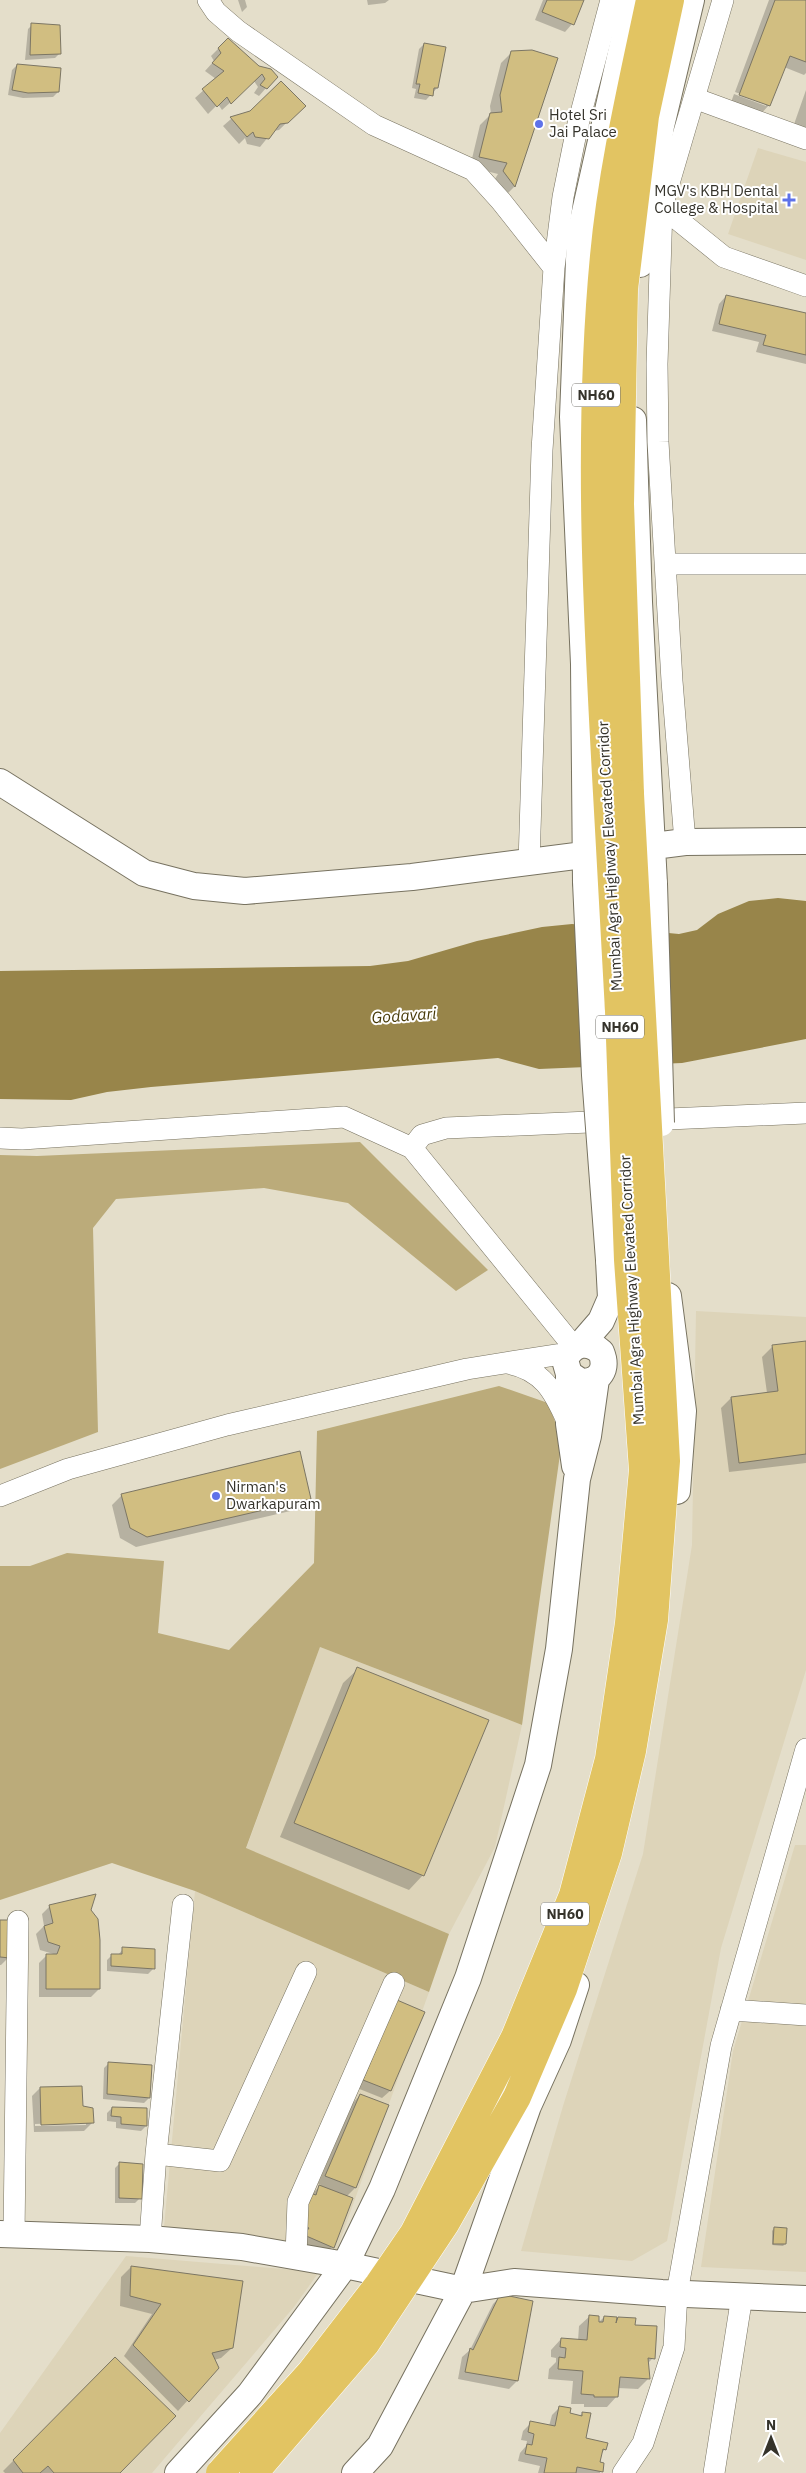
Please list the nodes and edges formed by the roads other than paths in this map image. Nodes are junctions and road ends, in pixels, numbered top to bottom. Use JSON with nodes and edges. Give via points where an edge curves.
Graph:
{"nodes":[{"id":1,"x":208,"y":0,"type":"edge"},
{"id":2,"x":611,"y":0,"type":"edge"},
{"id":3,"x":633,"y":0,"type":"edge"},
{"id":4,"x":650,"y":0,"type":"edge"},
{"id":5,"x":670,"y":0,"type":"edge"},
{"id":6,"x":691,"y":0,"type":"edge"},
{"id":7,"x":723,"y":0,"type":"edge"},
{"id":8,"x":694,"y":98,"type":"junction"},
{"id":9,"x":806,"y":139,"type":"edge"},
{"id":10,"x":662,"y":207,"type":"junction"},
{"id":11,"x":554,"y":268,"type":"junction"},
{"id":12,"x":806,"y":286,"type":"edge"},
{"id":13,"x":666,"y":564,"type":"junction"},
{"id":14,"x":806,"y":564,"type":"edge"},
{"id":15,"x":0,"y":782,"type":"edge"},
{"id":16,"x":806,"y":841,"type":"edge"},
{"id":17,"x":685,"y":842,"type":"junction"},
{"id":18,"x":651,"y":848,"type":"junction"},
{"id":19,"x":585,"y":856,"type":"junction"},
{"id":20,"x":529,"y":863,"type":"junction"},
{"id":21,"x":806,"y":1113,"type":"edge"},
{"id":22,"x":0,"y":1138,"type":"edge"},
{"id":23,"x":412,"y":1148,"type":"junction"},
{"id":24,"x":573,"y":1355,"type":"junction"},
{"id":25,"x":502,"y":1363,"type":"junction"},
{"id":26,"x":534,"y":1373,"type":"junction"},
{"id":27,"x":596,"y":1379,"type":"junction"},
{"id":28,"x":569,"y":1424,"type":"junction"},
{"id":29,"x":577,"y":1479,"type":"junction"},
{"id":30,"x":0,"y":1496,"type":"edge"},
{"id":31,"x":806,"y":1749,"type":"edge"},
{"id":32,"x":183,"y":1904,"type":"dead end"},
{"id":33,"x":18,"y":1921,"type":"dead end"},
{"id":34,"x":306,"y":1972,"type":"dead end"},
{"id":35,"x":394,"y":1983,"type":"dead end"},
{"id":36,"x":731,"y":2010,"type":"junction"},
{"id":37,"x":806,"y":2015,"type":"edge"},
{"id":38,"x":156,"y":2154,"type":"junction"},
{"id":39,"x":7,"y":2235,"type":"edge"},
{"id":40,"x":150,"y":2239,"type":"junction"},
{"id":41,"x":296,"y":2256,"type":"junction"},
{"id":42,"x":345,"y":2265,"type":"junction"},
{"id":43,"x":463,"y":2290,"type":"junction"},
{"id":44,"x":676,"y":2293,"type":"junction"},
{"id":45,"x":742,"y":2296,"type":"junction"},
{"id":46,"x":806,"y":2299,"type":"edge"},
{"id":47,"x":178,"y":2473,"type":"edge"},
{"id":48,"x":220,"y":2473,"type":"edge"},
{"id":49,"x":254,"y":2473,"type":"edge"},
{"id":50,"x":355,"y":2473,"type":"edge"},
{"id":51,"x":623,"y":2473,"type":"edge"},
{"id":52,"x":714,"y":2473,"type":"edge"}],
"edges":[{"from":1,"to":11,"type":"street","via":[[216,12],[238,31],[374,125],[472,170]]},
{"from":2,"to":11,"type":"street","via":[[577,128],[563,197]]},
{"from":3,"to":19,"type":"street","via":[[580,234],[573,417],[584,664]]},
{"from":4,"to":48,"type":"highway","name":"Mumbai Agra Highway Elevated Corridor","number":"NH60","bridge":true,"via":[[616,170],[605,247],[595,417],[598,650],[619,1011],[628,1260],[643,1470],[629,1623],[609,1759],[573,1895],[515,2037],[414,2233],[379,2284],[310,2372]]},
{"from":5,"to":49,"type":"highway","name":"Mumbai Agra Highway Elevated Corridor","number":"NH60","bridge":true,"via":[[646,116],[624,288],[620,504],[624,650],[666,1461],[654,1620],[632,1751],[608,1853],[563,1989],[517,2097],[446,2224],[366,2342]]},
{"from":6,"to":18,"type":"street","via":[[661,126],[635,295],[634,428]]},
{"from":7,"to":8,"type":"street"},
{"from":8,"to":9,"type":"street"},
{"from":8,"to":10,"type":"street"},
{"from":10,"to":12,"type":"street","via":[[724,257]]},
{"from":10,"to":13,"type":"street","via":[[657,364],[658,442]]},
{"from":11,"to":20,"type":"street","via":[[542,450]]},
{"from":13,"to":14,"type":"street"},
{"from":13,"to":17,"type":"street"},
{"from":15,"to":20,"type":"street","via":[[144,873],[194,886],[246,891],[412,878]]},
{"from":16,"to":17,"type":"street"},
{"from":17,"to":18,"type":"street"},
{"from":18,"to":19,"type":"street"},
{"from":18,"to":43,"type":"street","bridge":true,"via":[[664,1266],[683,1411],[670,1581],[649,1730],[620,1851],[558,2040],[528,2106]]},
{"from":19,"to":20,"type":"street"},
{"from":19,"to":24,"type":"street","bridge":true,"via":[[595,1075],[612,1298],[600,1321]]},
{"from":21,"to":23,"type":"street","via":[[446,1128],[422,1135]]},
{"from":22,"to":23,"type":"street","via":[[344,1117]]},
{"from":23,"to":24,"type":"street"},
{"from":24,"to":25,"type":"street"},
{"from":24,"to":26,"type":"street"},
{"from":24,"to":27,"type":"street","via":[[581,1382]]},
{"from":24,"to":27,"type":"street","via":[[588,1344],[601,1352],[604,1367]]},
{"from":24,"to":28,"type":"street"},
{"from":25,"to":26,"type":"street","via":[[524,1366]]},
{"from":25,"to":30,"type":"street","via":[[227,1425],[68,1469]]},
{"from":26,"to":28,"type":"street","via":[[556,1396]]},
{"from":27,"to":29,"type":"street","via":[[588,1436]]},
{"from":28,"to":29,"type":"street"},
{"from":29,"to":42,"type":"street","via":[[558,1648],[538,1765],[468,1978],[382,2188]]},
{"from":31,"to":36,"type":"street"},
{"from":32,"to":38,"type":"street"},
{"from":33,"to":39,"type":"street"},
{"from":34,"to":38,"type":"street","via":[[220,2161]]},
{"from":35,"to":41,"type":"street","via":[[298,2202]]},
{"from":36,"to":37,"type":"street"},
{"from":36,"to":44,"type":"street","via":[[721,2046]]},
{"from":38,"to":40,"type":"street"},
{"from":39,"to":40,"type":"street"},
{"from":40,"to":41,"type":"street","via":[[242,2247]]},
{"from":41,"to":42,"type":"street"},
{"from":42,"to":43,"type":"street"},
{"from":42,"to":47,"type":"street","via":[[250,2394]]},
{"from":43,"to":44,"type":"street","via":[[514,2282]]},
{"from":43,"to":50,"type":"street","via":[[380,2446]]},
{"from":44,"to":45,"type":"street"},
{"from":44,"to":51,"type":"street","via":[[674,2347],[643,2443]]},
{"from":45,"to":46,"type":"street"},
{"from":45,"to":52,"type":"street"}]}
